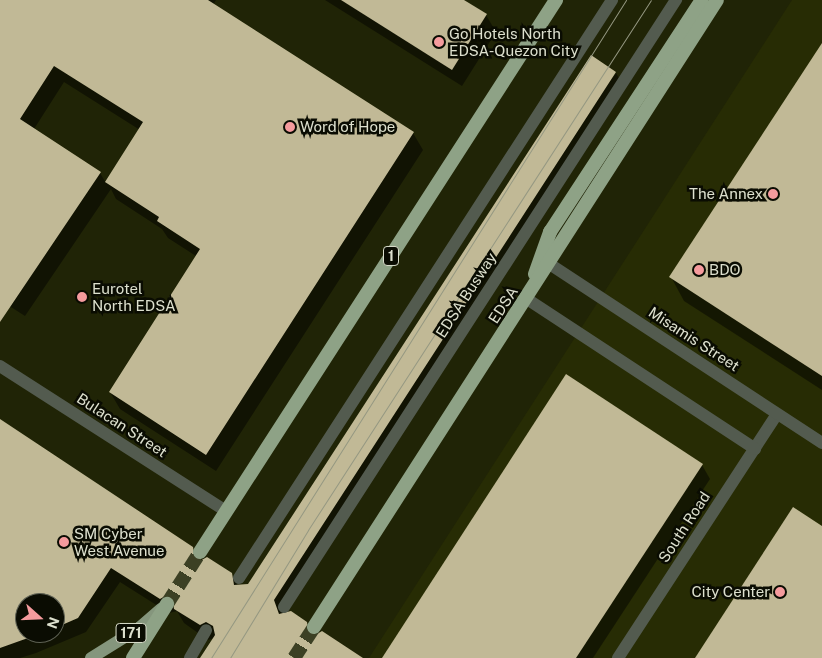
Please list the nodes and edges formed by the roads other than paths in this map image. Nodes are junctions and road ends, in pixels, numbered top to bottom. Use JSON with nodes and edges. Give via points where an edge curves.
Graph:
{"nodes":[{"id":1,"x":556,"y":0,"type":"edge"},
{"id":2,"x":612,"y":0,"type":"edge"},
{"id":3,"x":676,"y":0,"type":"edge"},
{"id":4,"x":702,"y":0,"type":"edge"},
{"id":5,"x":717,"y":0,"type":"edge"},
{"id":6,"x":544,"y":261,"type":"junction"},
{"id":7,"x":526,"y":299,"type":"junction"},
{"id":8,"x":0,"y":366,"type":"edge"},
{"id":9,"x":777,"y":414,"type":"junction"},
{"id":10,"x":822,"y":443,"type":"edge"},
{"id":11,"x":755,"y":449,"type":"junction"},
{"id":12,"x":226,"y":511,"type":"junction"},
{"id":13,"x":200,"y":552,"type":"tunnel mouth"},
{"id":14,"x":239,"y":578,"type":"dead end"},
{"id":15,"x":167,"y":604,"type":"joint"},
{"id":16,"x":284,"y":607,"type":"dead end"},
{"id":17,"x":314,"y":627,"type":"tunnel mouth"},
{"id":18,"x":206,"y":630,"type":"dead end"},
{"id":19,"x":91,"y":658,"type":"edge"},
{"id":20,"x":133,"y":658,"type":"edge"},
{"id":21,"x":190,"y":658,"type":"edge"},
{"id":22,"x":618,"y":658,"type":"edge"}],
"edges":[{"from":1,"to":12,"type":"highway","number":"1"},
{"from":2,"to":14,"type":"street"},
{"from":3,"to":16,"type":"street","name":"EDSA Busway"},
{"from":4,"to":6,"type":"highway","via":[[550,232]]},
{"from":5,"to":6,"type":"highway"},
{"from":6,"to":7,"type":"highway","name":"EDSA"},
{"from":6,"to":9,"type":"street","name":"Misamis Street"},
{"from":7,"to":11,"type":"street"},
{"from":7,"to":17,"type":"highway","name":"EDSA"},
{"from":8,"to":12,"type":"street","name":"Bulacan Street"},
{"from":9,"to":10,"type":"street","name":"Misamis Street"},
{"from":9,"to":11,"type":"street","name":"South Road"},
{"from":11,"to":22,"type":"street","name":"South Road"},
{"from":12,"to":13,"type":"highway","number":"1"},
{"from":15,"to":19,"type":"main road","number":"171","via":[[139,628]]},
{"from":15,"to":20,"type":"highway"},
{"from":18,"to":21,"type":"street"}]}
